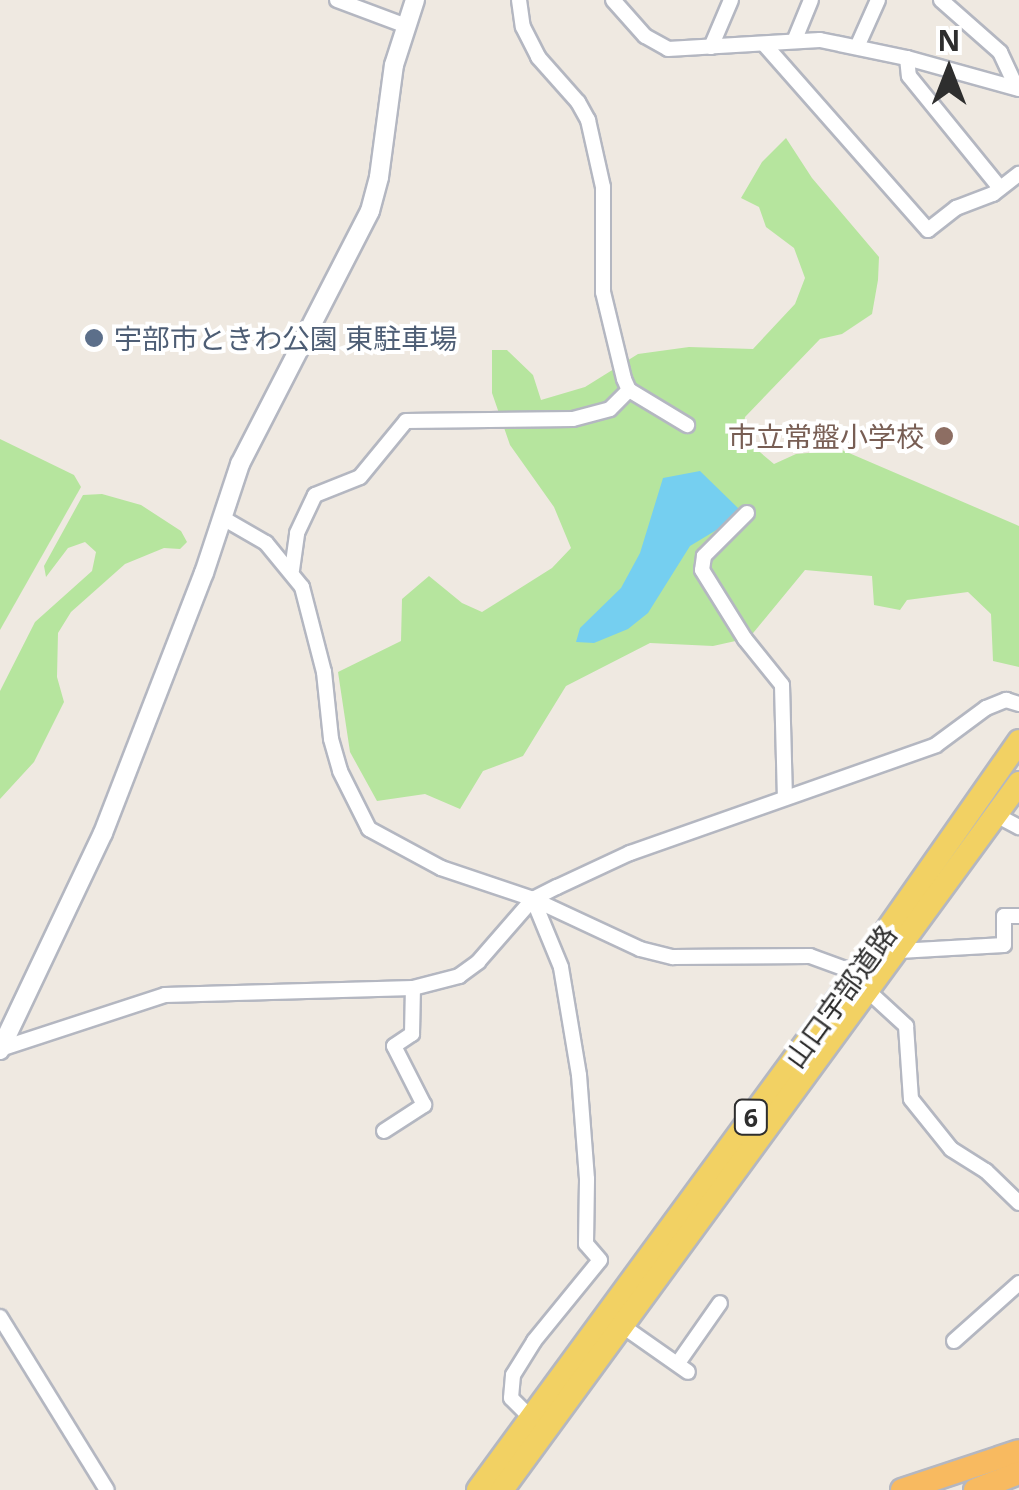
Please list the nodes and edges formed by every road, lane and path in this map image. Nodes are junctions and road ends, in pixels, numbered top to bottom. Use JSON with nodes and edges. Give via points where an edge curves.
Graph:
{"nodes":[{"id":1,"x":337,"y":0,"type":"edge"},
{"id":2,"x":415,"y":0,"type":"edge"},
{"id":3,"x":519,"y":0,"type":"edge"},
{"id":4,"x":613,"y":0,"type":"edge"},
{"id":5,"x":731,"y":0,"type":"edge"},
{"id":6,"x":811,"y":0,"type":"edge"},
{"id":7,"x":878,"y":0,"type":"edge"},
{"id":8,"x":941,"y":0,"type":"edge"},
{"id":9,"x":404,"y":26,"type":"junction"},
{"id":10,"x":794,"y":38,"type":"junction"},
{"id":11,"x":764,"y":44,"type":"junction"},
{"id":12,"x":711,"y":47,"type":"junction"},
{"id":13,"x":857,"y":47,"type":"junction"},
{"id":14,"x":907,"y":58,"type":"junction"},
{"id":15,"x":1018,"y":89,"type":"edge"},
{"id":16,"x":1019,"y":174,"type":"edge"},
{"id":17,"x":1000,"y":188,"type":"junction"},
{"id":18,"x":629,"y":390,"type":"junction"},
{"id":19,"x":687,"y":425,"type":"dead end"},
{"id":20,"x":747,"y":513,"type":"dead end"},
{"id":21,"x":221,"y":517,"type":"junction"},
{"id":22,"x":292,"y":570,"type":"junction"},
{"id":23,"x":1019,"y":704,"type":"edge"},
{"id":24,"x":1019,"y":741,"type":"edge"},
{"id":25,"x":1019,"y":784,"type":"edge"},
{"id":26,"x":785,"y":798,"type":"junction"},
{"id":27,"x":998,"y":816,"type":"junction"},
{"id":28,"x":1019,"y":828,"type":"edge"},
{"id":29,"x":533,"y":900,"type":"junction"},
{"id":30,"x":1019,"y":916,"type":"edge"},
{"id":31,"x":899,"y":951,"type":"junction"},
{"id":32,"x":862,"y":984,"type":"junction"},
{"id":33,"x":412,"y":988,"type":"junction"},
{"id":34,"x":0,"y":1050,"type":"edge"},
{"id":35,"x":384,"y":1131,"type":"dead end"},
{"id":36,"x":1019,"y":1203,"type":"edge"},
{"id":37,"x":1019,"y":1284,"type":"edge"},
{"id":38,"x":720,"y":1303,"type":"dead end"},
{"id":39,"x":0,"y":1317,"type":"edge"},
{"id":40,"x":624,"y":1327,"type":"junction"},
{"id":41,"x":954,"y":1341,"type":"dead end"},
{"id":42,"x":531,"y":1418,"type":"junction"},
{"id":43,"x":533,"y":1449,"type":"junction"},
{"id":44,"x":1019,"y":1451,"type":"edge"},
{"id":45,"x":1019,"y":1473,"type":"edge"},
{"id":46,"x":107,"y":1490,"type":"edge"},
{"id":47,"x":478,"y":1490,"type":"edge"},
{"id":48,"x":502,"y":1490,"type":"edge"},
{"id":49,"x":510,"y":1490,"type":"edge"},
{"id":50,"x":902,"y":1490,"type":"edge"},
{"id":51,"x":975,"y":1490,"type":"edge"}],
"edges":[{"from":1,"to":9,"type":"street"},
{"from":2,"to":9,"type":"street"},
{"from":3,"to":18,"type":"street","via":[[538,57],[588,120],[604,187],[603,292]]},
{"from":4,"to":12,"type":"street","via":[[668,49]]},
{"from":5,"to":12,"type":"street"},
{"from":6,"to":10,"type":"street"},
{"from":7,"to":13,"type":"street"},
{"from":8,"to":15,"type":"street","via":[[1000,52]]},
{"from":9,"to":21,"type":"street","via":[[370,212],[246,450]]},
{"from":10,"to":11,"type":"street"},
{"from":10,"to":13,"type":"street"},
{"from":11,"to":12,"type":"street"},
{"from":11,"to":17,"type":"street","via":[[928,230]]},
{"from":13,"to":14,"type":"street"},
{"from":14,"to":15,"type":"street"},
{"from":14,"to":17,"type":"street","via":[[909,76]]},
{"from":16,"to":17,"type":"street"},
{"from":18,"to":19,"type":"street"},
{"from":18,"to":22,"type":"street","via":[[610,410],[573,419],[406,420],[360,477],[315,494],[297,533]]},
{"from":20,"to":26,"type":"street","via":[[704,556],[702,570],[782,685]]},
{"from":21,"to":22,"type":"street","via":[[266,543]]},
{"from":21,"to":34,"type":"street","via":[[103,833]]},
{"from":22,"to":29,"type":"street","via":[[312,611],[340,770],[369,829],[441,868]]},
{"from":23,"to":26,"type":"street","via":[[996,704],[936,745]]},
{"from":24,"to":32,"type":"main road","name":"山口宇部道路","number":"6"},
{"from":25,"to":27,"type":"main road","name":"山口宇部道路","number":"6"},
{"from":26,"to":29,"type":"street","via":[[630,853]]},
{"from":27,"to":28,"type":"street"},
{"from":27,"to":31,"type":"main road","name":"山口宇部道路","number":"6"},
{"from":29,"to":32,"type":"street","via":[[656,953],[810,956]]},
{"from":29,"to":33,"type":"street","via":[[459,976]]},
{"from":29,"to":42,"type":"street","via":[[561,967],[578,1075],[586,1244],[600,1260],[513,1375],[511,1398]]},
{"from":30,"to":31,"type":"street","via":[[1004,916],[1004,945]]},
{"from":31,"to":32,"type":"main road","name":"山口宇部道路","number":"6"},
{"from":32,"to":36,"type":"street","via":[[906,1026],[911,1099],[951,1149]]},
{"from":32,"to":40,"type":"main road","name":"山口宇部道路","number":"6"},
{"from":32,"to":42,"type":"main road","name":"山口宇部道路","number":"6"},
{"from":33,"to":34,"type":"street","via":[[164,995]]},
{"from":33,"to":35,"type":"street","via":[[412,1034],[394,1046],[424,1105]]},
{"from":37,"to":41,"type":"street"},
{"from":38,"to":40,"type":"street","via":[[683,1368]]},
{"from":39,"to":46,"type":"street"},
{"from":40,"to":43,"type":"main road","name":"山口宇部道路","number":"6"},
{"from":42,"to":47,"type":"main road","name":"山口宇部道路","number":"6"},
{"from":43,"to":48,"type":"main road","name":"山口宇部道路","number":"6"},
{"from":43,"to":49,"type":"main road"},
{"from":44,"to":50,"type":"highway"},
{"from":45,"to":51,"type":"highway"}]}
